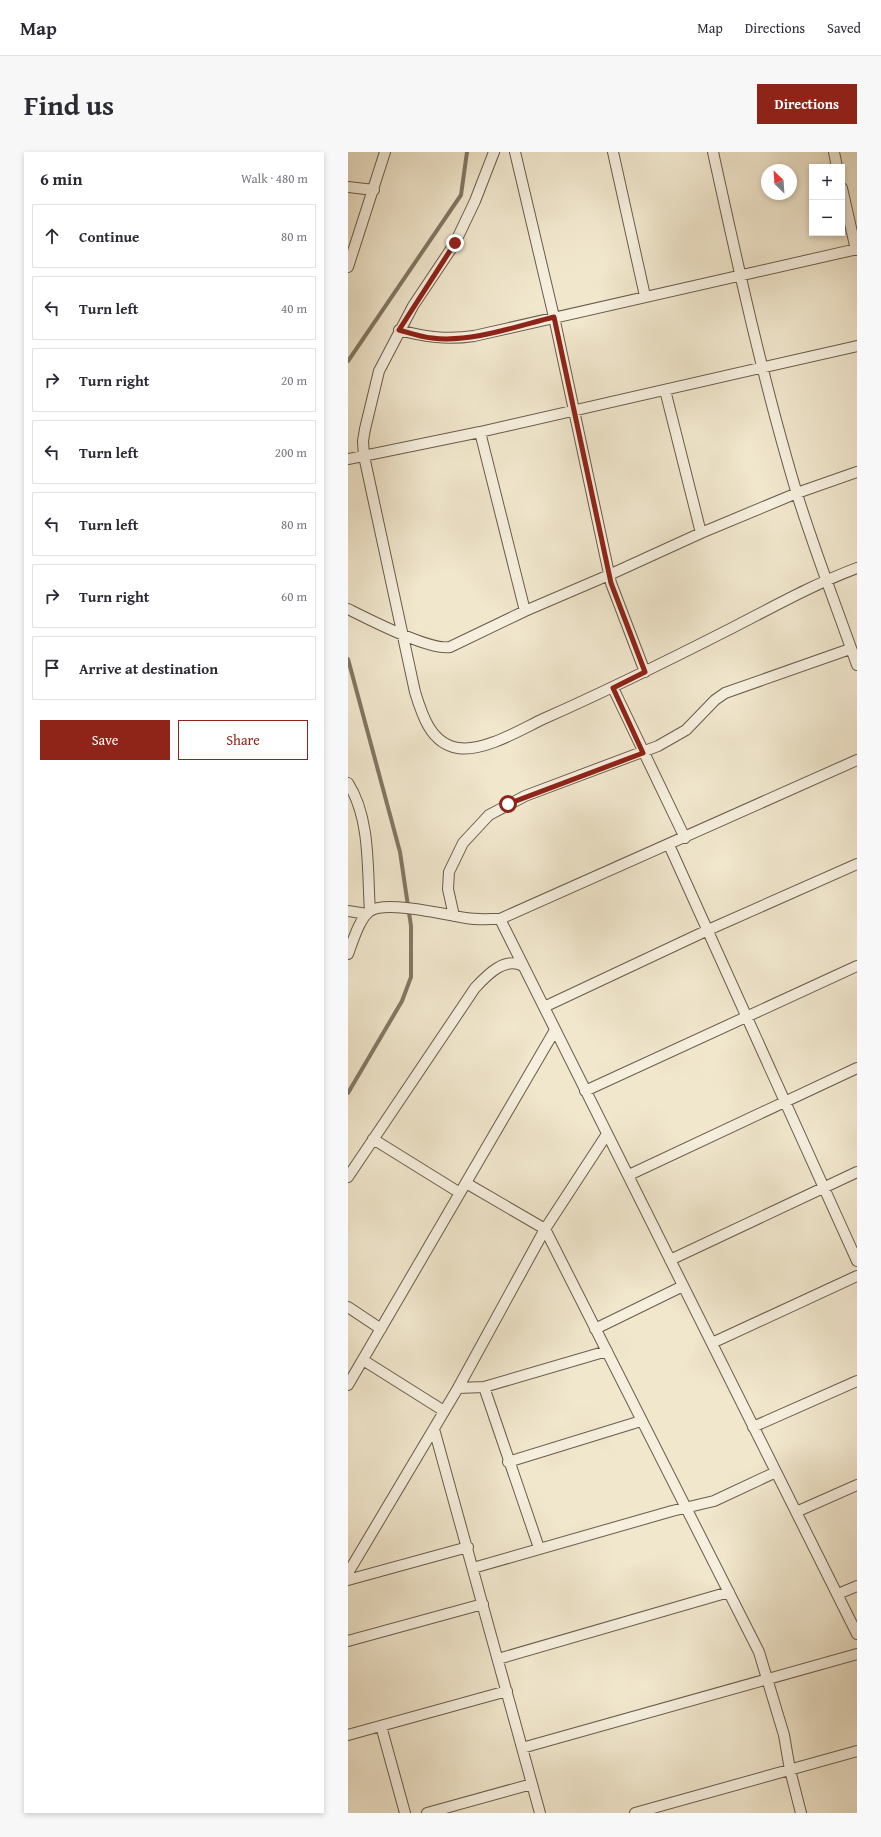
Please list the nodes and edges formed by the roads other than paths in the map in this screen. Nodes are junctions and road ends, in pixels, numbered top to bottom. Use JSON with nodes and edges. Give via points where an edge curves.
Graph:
{"nodes":[{"id":1,"x":385,"y":152,"type":"edge"},
{"id":2,"x":494,"y":152,"type":"edge"},
{"id":3,"x":516,"y":152,"type":"edge"},
{"id":4,"x":613,"y":152,"type":"edge"},
{"id":5,"x":713,"y":152,"type":"edge"},
{"id":6,"x":834,"y":152,"type":"edge"},
{"id":7,"x":836,"y":164,"type":"edge"},
{"id":8,"x":348,"y":187,"type":"edge"},
{"id":9,"x":374,"y":190,"type":"junction"},
{"id":10,"x":845,"y":200,"type":"edge"},
{"id":11,"x":856,"y":249,"type":"edge"},
{"id":12,"x":348,"y":267,"type":"edge"},
{"id":13,"x":740,"y":275,"type":"junction"},
{"id":14,"x":645,"y":296,"type":"junction"},
{"id":15,"x":554,"y":317,"type":"junction"},
{"id":16,"x":399,"y":330,"type":"junction"},
{"id":17,"x":857,"y":346,"type":"edge"},
{"id":18,"x":763,"y":367,"type":"junction"},
{"id":19,"x":665,"y":390,"type":"junction"},
{"id":20,"x":574,"y":410,"type":"junction"},
{"id":21,"x":480,"y":432,"type":"junction"},
{"id":22,"x":364,"y":456,"type":"junction"},
{"id":23,"x":348,"y":459,"type":"edge"},
{"id":24,"x":857,"y":472,"type":"edge"},
{"id":25,"x":797,"y":494,"type":"junction"},
{"id":26,"x":701,"y":534,"type":"junction"},
{"id":27,"x":857,"y":568,"type":"edge"},
{"id":28,"x":609,"y":575,"type":"junction"},
{"id":29,"x":826,"y":581,"type":"junction"},
{"id":30,"x":348,"y":608,"type":"edge"},
{"id":31,"x":525,"y":611,"type":"junction"},
{"id":32,"x":402,"y":634,"type":"junction"},
{"id":33,"x":850,"y":649,"type":"junction"},
{"id":34,"x":856,"y":661,"type":"edge"},
{"id":35,"x":645,"y":672,"type":"junction"},
{"id":36,"x":613,"y":688,"type":"junction"},
{"id":37,"x":643,"y":753,"type":"junction"},
{"id":38,"x":857,"y":760,"type":"edge"},
{"id":39,"x":348,"y":783,"type":"edge"},
{"id":40,"x":685,"y":838,"type":"junction"},
{"id":41,"x":669,"y":845,"type":"junction"},
{"id":42,"x":857,"y":864,"type":"edge"},
{"id":43,"x":348,"y":911,"type":"edge"},
{"id":44,"x":368,"y":912,"type":"junction"},
{"id":45,"x":454,"y":916,"type":"junction"},
{"id":46,"x":500,"y":919,"type":"junction"},
{"id":47,"x":708,"y":930,"type":"junction"},
{"id":48,"x":348,"y":954,"type":"edge"},
{"id":49,"x":523,"y":966,"type":"junction"},
{"id":50,"x":857,"y":966,"type":"edge"},
{"id":51,"x":544,"y":1007,"type":"junction"},
{"id":52,"x":748,"y":1016,"type":"junction"},
{"id":53,"x":555,"y":1030,"type":"junction"},
{"id":54,"x":857,"y":1068,"type":"edge"},
{"id":55,"x":586,"y":1090,"type":"junction"},
{"id":56,"x":786,"y":1102,"type":"junction"},
{"id":57,"x":607,"y":1134,"type":"junction"},
{"id":58,"x":373,"y":1139,"type":"junction"},
{"id":59,"x":857,"y":1172,"type":"edge"},
{"id":60,"x":629,"y":1175,"type":"junction"},
{"id":61,"x":348,"y":1177,"type":"edge"},
{"id":62,"x":466,"y":1183,"type":"junction"},
{"id":63,"x":824,"y":1188,"type":"junction"},
{"id":64,"x":460,"y":1193,"type":"junction"},
{"id":65,"x":545,"y":1229,"type":"junction"},
{"id":66,"x":670,"y":1260,"type":"junction"},
{"id":67,"x":857,"y":1261,"type":"edge"},
{"id":68,"x":857,"y":1276,"type":"edge"},
{"id":69,"x":683,"y":1286,"type":"junction"},
{"id":70,"x":348,"y":1307,"type":"edge"},
{"id":71,"x":380,"y":1329,"type":"junction"},
{"id":72,"x":595,"y":1329,"type":"junction"},
{"id":73,"x":712,"y":1343,"type":"junction"},
{"id":74,"x":607,"y":1351,"type":"junction"},
{"id":75,"x":363,"y":1360,"type":"junction"},
{"id":76,"x":857,"y":1380,"type":"edge"},
{"id":77,"x":348,"y":1385,"type":"edge"},
{"id":78,"x":484,"y":1387,"type":"junction"},
{"id":79,"x":458,"y":1388,"type":"junction"},
{"id":80,"x":444,"y":1411,"type":"junction"},
{"id":81,"x":641,"y":1421,"type":"junction"},
{"id":82,"x":753,"y":1427,"type":"junction"},
{"id":83,"x":434,"y":1429,"type":"junction"},
{"id":84,"x":508,"y":1462,"type":"junction"},
{"id":85,"x":776,"y":1472,"type":"junction"},
{"id":86,"x":857,"y":1485,"type":"edge"},
{"id":87,"x":686,"y":1508,"type":"junction"},
{"id":88,"x":796,"y":1512,"type":"junction"},
{"id":89,"x":468,"y":1547,"type":"junction"},
{"id":90,"x":539,"y":1548,"type":"junction"},
{"id":91,"x":473,"y":1568,"type":"junction"},
{"id":92,"x":348,"y":1573,"type":"edge"},
{"id":93,"x":348,"y":1580,"type":"edge"},
{"id":94,"x":857,"y":1586,"type":"edge"},
{"id":95,"x":729,"y":1592,"type":"junction"},
{"id":96,"x":838,"y":1594,"type":"junction"},
{"id":97,"x":483,"y":1604,"type":"junction"},
{"id":98,"x":857,"y":1634,"type":"edge"},
{"id":99,"x":348,"y":1641,"type":"edge"},
{"id":100,"x":857,"y":1654,"type":"edge"},
{"id":101,"x":498,"y":1659,"type":"junction"},
{"id":102,"x":768,"y":1680,"type":"junction"},
{"id":103,"x":507,"y":1691,"type":"junction"},
{"id":104,"x":381,"y":1726,"type":"junction"},
{"id":105,"x":348,"y":1735,"type":"edge"},
{"id":106,"x":522,"y":1748,"type":"junction"},
{"id":107,"x":857,"y":1751,"type":"edge"},
{"id":108,"x":790,"y":1770,"type":"junction"},
{"id":109,"x":532,"y":1784,"type":"junction"},
{"id":110,"x":405,"y":1813,"type":"edge"},
{"id":111,"x":427,"y":1813,"type":"edge"},
{"id":112,"x":540,"y":1813,"type":"edge"},
{"id":113,"x":635,"y":1813,"type":"edge"},
{"id":114,"x":801,"y":1813,"type":"edge"}],
"edges":[{"from":1,"to":9,"type":"street"},
{"from":2,"to":16,"type":"street","via":[[455,243]]},
{"from":3,"to":15,"type":"street"},
{"from":4,"to":14,"type":"street"},
{"from":5,"to":13,"type":"street"},
{"from":6,"to":7,"type":"street"},
{"from":8,"to":9,"type":"street"},
{"from":9,"to":12,"type":"street"},
{"from":10,"to":11,"type":"street"},
{"from":11,"to":13,"type":"street"},
{"from":13,"to":14,"type":"street"},
{"from":13,"to":18,"type":"street"},
{"from":14,"to":15,"type":"street"},
{"from":15,"to":16,"type":"street","via":[[450,339],[432,338]]},
{"from":15,"to":20,"type":"street"},
{"from":16,"to":22,"type":"street","via":[[379,371],[365,428]]},
{"from":17,"to":18,"type":"street"},
{"from":18,"to":19,"type":"street"},
{"from":18,"to":25,"type":"street"},
{"from":19,"to":20,"type":"street"},
{"from":19,"to":26,"type":"street"},
{"from":20,"to":21,"type":"street"},
{"from":20,"to":28,"type":"street"},
{"from":21,"to":22,"type":"street"},
{"from":21,"to":31,"type":"street"},
{"from":22,"to":23,"type":"street"},
{"from":22,"to":32,"type":"street"},
{"from":24,"to":25,"type":"street"},
{"from":25,"to":26,"type":"street"},
{"from":25,"to":29,"type":"street"},
{"from":26,"to":28,"type":"street"},
{"from":27,"to":29,"type":"street"},
{"from":28,"to":31,"type":"street"},
{"from":28,"to":35,"type":"street"},
{"from":29,"to":33,"type":"street"},
{"from":29,"to":35,"type":"street"},
{"from":30,"to":32,"type":"street"},
{"from":31,"to":32,"type":"street","via":[[448,648],[431,645]]},
{"from":32,"to":36,"type":"street","via":[[415,692],[426,723],[442,743],[457,748],[470,748],[496,740]]},
{"from":33,"to":34,"type":"street"},
{"from":33,"to":37,"type":"street","via":[[725,693],[686,730]]},
{"from":35,"to":36,"type":"street"},
{"from":36,"to":37,"type":"street"},
{"from":37,"to":40,"type":"street"},
{"from":37,"to":45,"type":"street","via":[[525,796],[489,815],[463,843],[449,872],[448,888]]},
{"from":38,"to":40,"type":"street"},
{"from":39,"to":44,"type":"street","via":[[362,812]]},
{"from":40,"to":41,"type":"street"},
{"from":41,"to":46,"type":"street"},
{"from":41,"to":47,"type":"street"},
{"from":42,"to":47,"type":"street"},
{"from":43,"to":44,"type":"street"},
{"from":44,"to":45,"type":"street","via":[[377,908],[392,907]]},
{"from":44,"to":48,"type":"street"},
{"from":45,"to":46,"type":"street","via":[[477,920]]},
{"from":46,"to":49,"type":"street"},
{"from":47,"to":51,"type":"street"},
{"from":47,"to":52,"type":"street"},
{"from":49,"to":51,"type":"street"},
{"from":49,"to":58,"type":"street","via":[[518,963],[496,968],[475,988]]},
{"from":50,"to":52,"type":"street"},
{"from":51,"to":53,"type":"street"},
{"from":52,"to":55,"type":"street"},
{"from":52,"to":56,"type":"street"},
{"from":53,"to":55,"type":"street"},
{"from":53,"to":62,"type":"street"},
{"from":54,"to":56,"type":"street"},
{"from":55,"to":57,"type":"street"},
{"from":56,"to":60,"type":"street"},
{"from":56,"to":63,"type":"street"},
{"from":57,"to":60,"type":"street"},
{"from":57,"to":65,"type":"street"},
{"from":58,"to":61,"type":"street"},
{"from":58,"to":64,"type":"street"},
{"from":59,"to":63,"type":"street"},
{"from":60,"to":66,"type":"street"},
{"from":62,"to":64,"type":"street"},
{"from":62,"to":65,"type":"street"},
{"from":63,"to":66,"type":"street"},
{"from":63,"to":67,"type":"street"},
{"from":64,"to":71,"type":"street"},
{"from":65,"to":72,"type":"street"},
{"from":65,"to":79,"type":"street"},
{"from":66,"to":69,"type":"street"},
{"from":68,"to":73,"type":"street"},
{"from":69,"to":72,"type":"street"},
{"from":69,"to":73,"type":"street"},
{"from":70,"to":71,"type":"street"},
{"from":71,"to":75,"type":"street"},
{"from":72,"to":74,"type":"street"},
{"from":73,"to":82,"type":"street"},
{"from":74,"to":78,"type":"street"},
{"from":74,"to":81,"type":"street"},
{"from":75,"to":77,"type":"street"},
{"from":75,"to":80,"type":"street"},
{"from":76,"to":82,"type":"street"},
{"from":78,"to":79,"type":"street"},
{"from":78,"to":84,"type":"street"},
{"from":79,"to":80,"type":"street"},
{"from":80,"to":83,"type":"street"},
{"from":81,"to":84,"type":"street"},
{"from":81,"to":87,"type":"street"},
{"from":82,"to":85,"type":"street"},
{"from":83,"to":89,"type":"street"},
{"from":83,"to":92,"type":"street"},
{"from":84,"to":90,"type":"street"},
{"from":85,"to":87,"type":"street","via":[[714,1501]]},
{"from":85,"to":88,"type":"street"},
{"from":86,"to":88,"type":"street"},
{"from":87,"to":90,"type":"street"},
{"from":87,"to":95,"type":"street"},
{"from":88,"to":96,"type":"street"},
{"from":89,"to":91,"type":"street"},
{"from":89,"to":93,"type":"street"},
{"from":90,"to":91,"type":"street"},
{"from":91,"to":97,"type":"street"},
{"from":94,"to":96,"type":"street"},
{"from":95,"to":101,"type":"street"},
{"from":95,"to":102,"type":"street","via":[[759,1652]]},
{"from":96,"to":98,"type":"street"},
{"from":97,"to":99,"type":"street"},
{"from":97,"to":101,"type":"street"},
{"from":100,"to":102,"type":"street"},
{"from":101,"to":103,"type":"street"},
{"from":102,"to":106,"type":"street"},
{"from":102,"to":108,"type":"street","via":[[787,1744]]},
{"from":103,"to":104,"type":"street"},
{"from":103,"to":106,"type":"street"},
{"from":104,"to":105,"type":"street"},
{"from":104,"to":110,"type":"street"},
{"from":106,"to":109,"type":"street"},
{"from":107,"to":108,"type":"street"},
{"from":108,"to":113,"type":"street"},
{"from":108,"to":114,"type":"street"},
{"from":109,"to":111,"type":"street"},
{"from":109,"to":112,"type":"street"}]}
